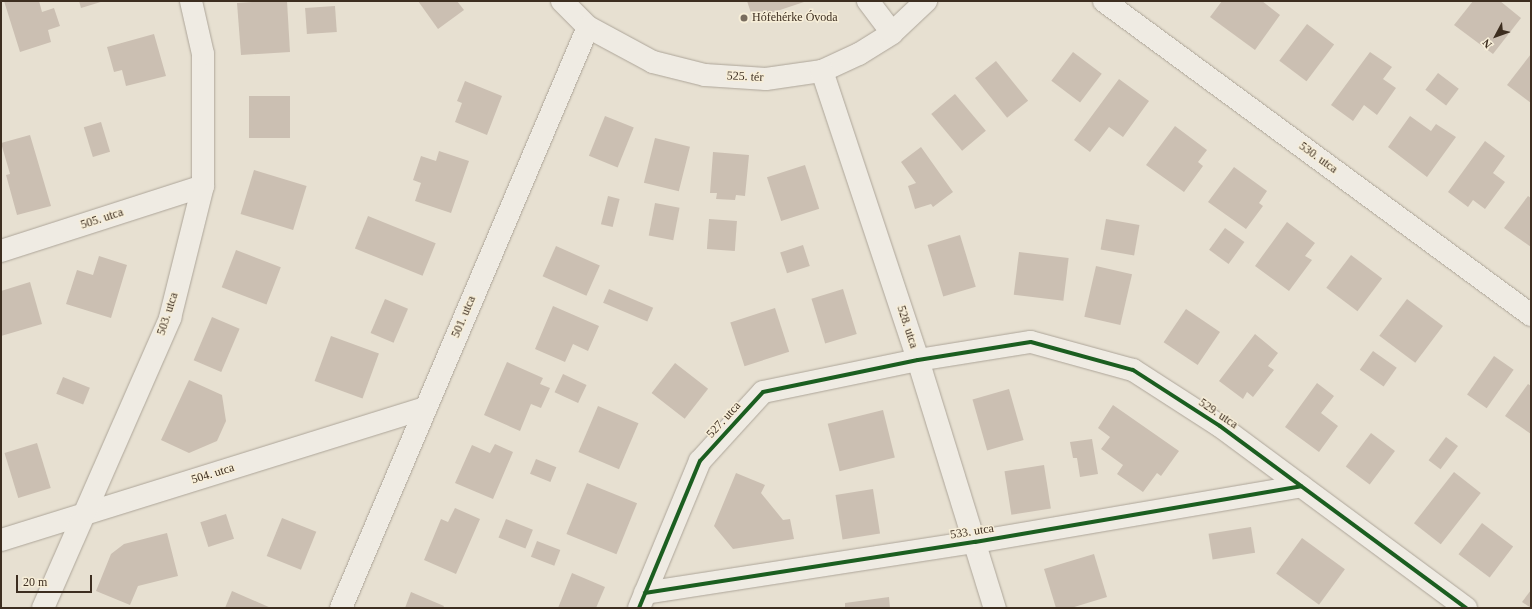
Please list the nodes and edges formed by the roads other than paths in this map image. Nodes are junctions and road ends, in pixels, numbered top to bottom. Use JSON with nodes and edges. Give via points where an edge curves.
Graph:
{"nodes":[{"id":1,"x":191,"y":1,"type":"edge"},
{"id":2,"x":562,"y":1,"type":"edge"},
{"id":3,"x":868,"y":1,"type":"edge"},
{"id":4,"x":926,"y":1,"type":"edge"},
{"id":5,"x":1104,"y":1,"type":"edge"},
{"id":6,"x":588,"y":27,"type":"junction"},
{"id":7,"x":892,"y":33,"type":"junction"},
{"id":8,"x":822,"y":70,"type":"junction"},
{"id":9,"x":203,"y":186,"type":"junction"},
{"id":10,"x":1,"y":251,"type":"edge"},
{"id":11,"x":1531,"y":315,"type":"edge"},
{"id":12,"x":918,"y":360,"type":"junction"},
{"id":13,"x":426,"y":408,"type":"junction"},
{"id":14,"x":1301,"y":486,"type":"junction"},
{"id":15,"x":83,"y":515,"type":"junction"},
{"id":16,"x":1,"y":540,"type":"edge"},
{"id":17,"x":975,"y":542,"type":"junction"},
{"id":18,"x":642,"y":601,"type":"edge"},
{"id":19,"x":43,"y":608,"type":"edge"},
{"id":20,"x":341,"y":608,"type":"edge"},
{"id":21,"x":995,"y":608,"type":"edge"},
{"id":22,"x":1466,"y":608,"type":"edge"}],
"edges":[{"from":1,"to":9,"type":"street","name":"503. utca","via":[[203,54]]},
{"from":2,"to":6,"type":"street","name":"525. tér"},
{"from":3,"to":7,"type":"street"},
{"from":4,"to":7,"type":"street","name":"525. tér"},
{"from":5,"to":11,"type":"street","name":"530. utca"},
{"from":6,"to":8,"type":"street","name":"525. tér","via":[[653,62],[705,75],[766,79]]},
{"from":6,"to":13,"type":"street","name":"501. utca"},
{"from":7,"to":8,"type":"street","name":"525. tér","via":[[859,54]]},
{"from":8,"to":12,"type":"street","name":"528. utca"},
{"from":9,"to":10,"type":"street","name":"505. utca"},
{"from":9,"to":15,"type":"street","name":"503. utca","via":[[170,318]]},
{"from":12,"to":14,"type":"street","name":"529. utca","via":[[1031,342],[1133,370],[1220,426]]},
{"from":12,"to":17,"type":"street","name":"528. utca"},
{"from":12,"to":18,"type":"street","name":"527. utca","via":[[763,392],[700,461]]},
{"from":13,"to":15,"type":"street","name":"504. utca"},
{"from":13,"to":20,"type":"street","name":"501. utca"},
{"from":14,"to":17,"type":"street","name":"533. utca"},
{"from":14,"to":22,"type":"street","name":"529. utca"},
{"from":15,"to":16,"type":"street","name":"504. utca"},
{"from":15,"to":19,"type":"street","name":"503. utca"},
{"from":17,"to":18,"type":"street","name":"533. utca"},
{"from":17,"to":21,"type":"street","name":"528. utca"}]}
